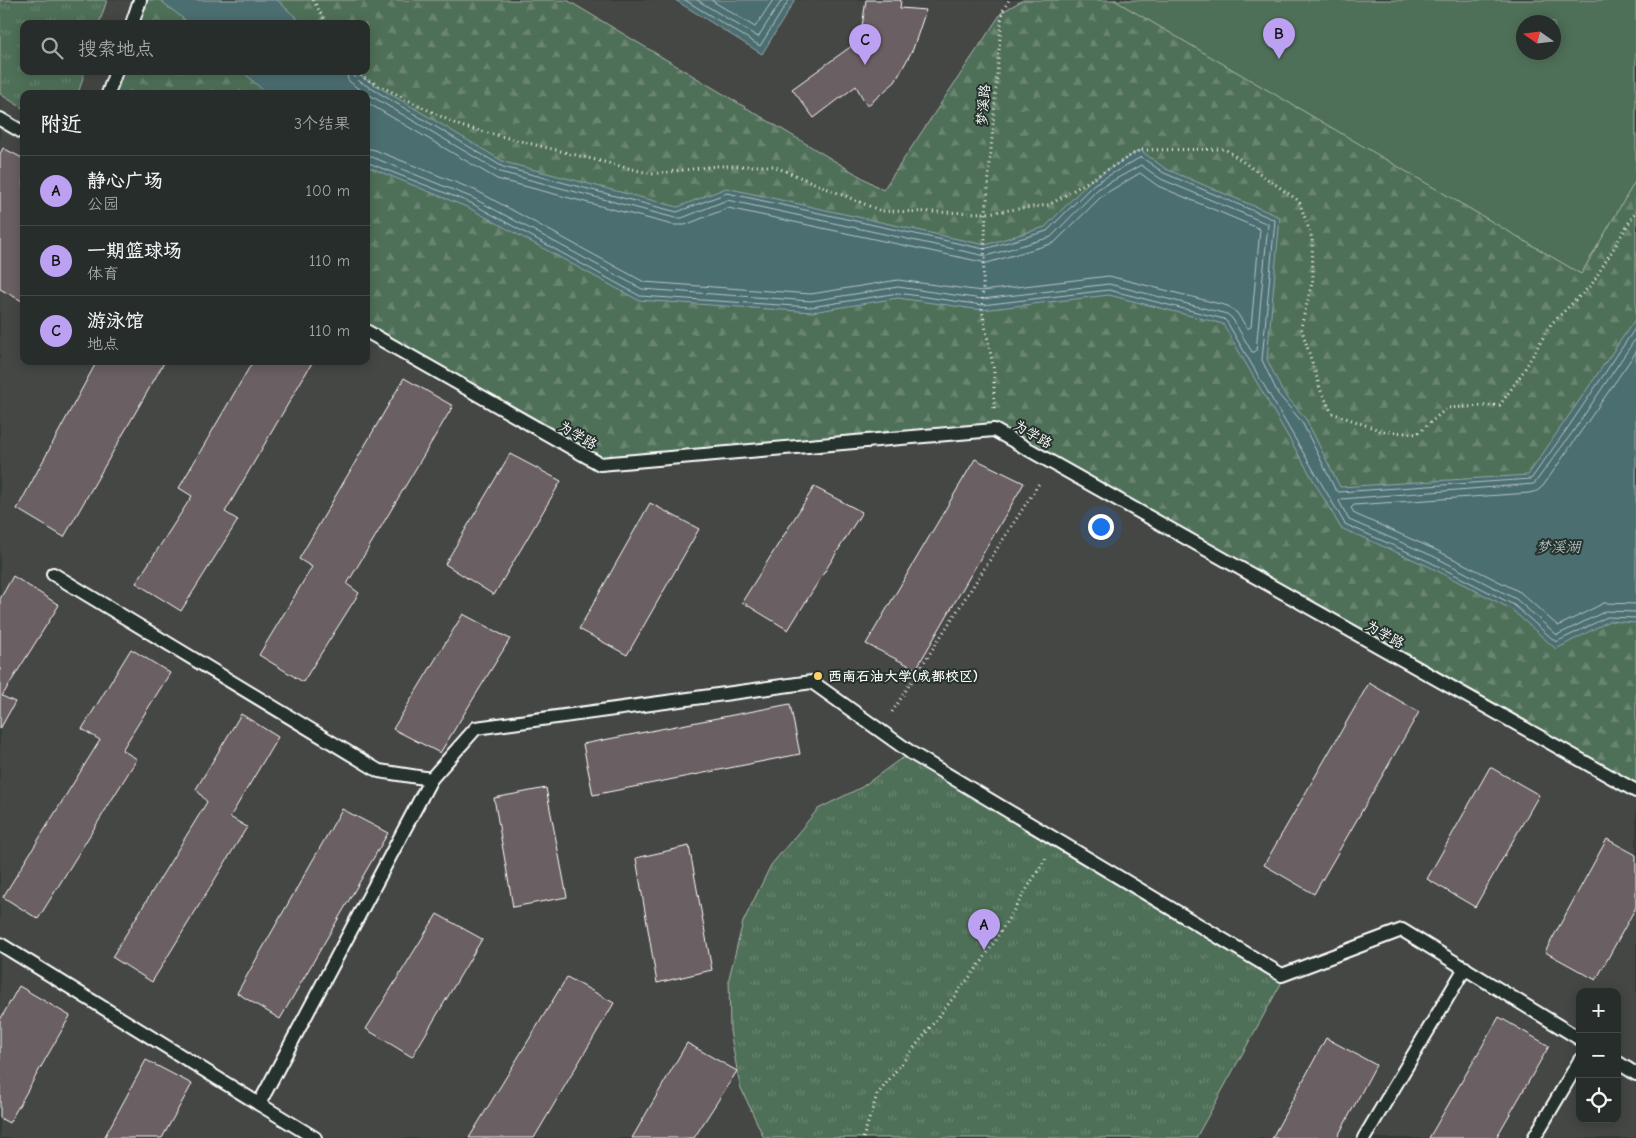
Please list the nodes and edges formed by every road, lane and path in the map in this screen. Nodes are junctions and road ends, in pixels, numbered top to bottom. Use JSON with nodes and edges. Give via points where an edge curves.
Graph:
{"nodes":[{"id":1,"x":140,"y":0,"type":"edge"},
{"id":2,"x":313,"y":0,"type":"edge"},
{"id":3,"x":1009,"y":0,"type":"edge"},
{"id":4,"x":133,"y":20,"type":"edge"},
{"id":5,"x":325,"y":20,"type":"edge"},
{"id":6,"x":115,"y":75,"type":"edge"},
{"id":7,"x":361,"y":75,"type":"edge"},
{"id":8,"x":109,"y":90,"type":"edge"},
{"id":9,"x":0,"y":120,"type":"edge"},
{"id":10,"x":20,"y":132,"type":"edge"},
{"id":11,"x":1636,"y":211,"type":"edge"},
{"id":12,"x":986,"y":213,"type":"junction"},
{"id":13,"x":370,"y":333,"type":"edge"},
{"id":14,"x":994,"y":430,"type":"junction"},
{"id":15,"x":1053,"y":463,"type":"junction"},
{"id":16,"x":53,"y":574,"type":"dead end"},
{"id":17,"x":880,"y":731,"type":"junction"},
{"id":18,"x":431,"y":779,"type":"junction"},
{"id":19,"x":1636,"y":792,"type":"edge"},
{"id":20,"x":1057,"y":840,"type":"junction"},
{"id":21,"x":0,"y":944,"type":"edge"},
{"id":22,"x":1465,"y":968,"type":"junction"},
{"id":23,"x":1576,"y":1037,"type":"edge"},
{"id":24,"x":1621,"y":1065,"type":"edge"},
{"id":25,"x":1576,"y":1067,"type":"edge"},
{"id":26,"x":1636,"y":1074,"type":"edge"},
{"id":27,"x":259,"y":1104,"type":"junction"},
{"id":28,"x":316,"y":1138,"type":"edge"},
{"id":29,"x":863,"y":1138,"type":"edge"},
{"id":30,"x":1364,"y":1138,"type":"edge"},
{"id":31,"x":1534,"y":1138,"type":"edge"}],
"edges":[{"from":1,"to":4,"type":"lane"},
{"from":2,"to":5,"type":"path"},
{"from":3,"to":12,"type":"path","name":"梦溪路","via":[[1002,12]]},
{"from":6,"to":8,"type":"lane"},
{"from":7,"to":12,"type":"path","via":[[460,126],[652,174],[716,166],[773,166],[881,212]]},
{"from":9,"to":10,"type":"lane"},
{"from":11,"to":12,"type":"path","via":[[1592,284],[1551,324],[1500,405],[1447,408],[1417,434],[1382,431],[1332,413],[1321,391],[1301,327],[1313,279],[1312,238],[1299,201],[1225,149],[1140,150],[1049,205]]},
{"from":12,"to":14,"type":"path","name":"梦溪路","via":[[982,310],[994,371]]},
{"from":13,"to":14,"type":"lane","name":"为学路","via":[[600,464]]},
{"from":14,"to":15,"type":"lane","name":"为学路"},
{"from":15,"to":17,"type":"path"},
{"from":15,"to":19,"type":"lane","name":"为学路"},
{"from":16,"to":18,"type":"lane","via":[[379,771]]},
{"from":17,"to":18,"type":"lane","via":[[812,682],[476,728]]},
{"from":17,"to":20,"type":"lane"},
{"from":18,"to":27,"type":"lane"},
{"from":20,"to":22,"type":"lane","via":[[1282,975],[1402,930]]},
{"from":20,"to":29,"type":"path","via":[[983,960],[877,1095]]},
{"from":21,"to":27,"type":"lane"},
{"from":22,"to":23,"type":"lane"},
{"from":22,"to":30,"type":"lane"},
{"from":24,"to":26,"type":"lane"},
{"from":25,"to":31,"type":"lane"},
{"from":27,"to":28,"type":"lane"}]}
